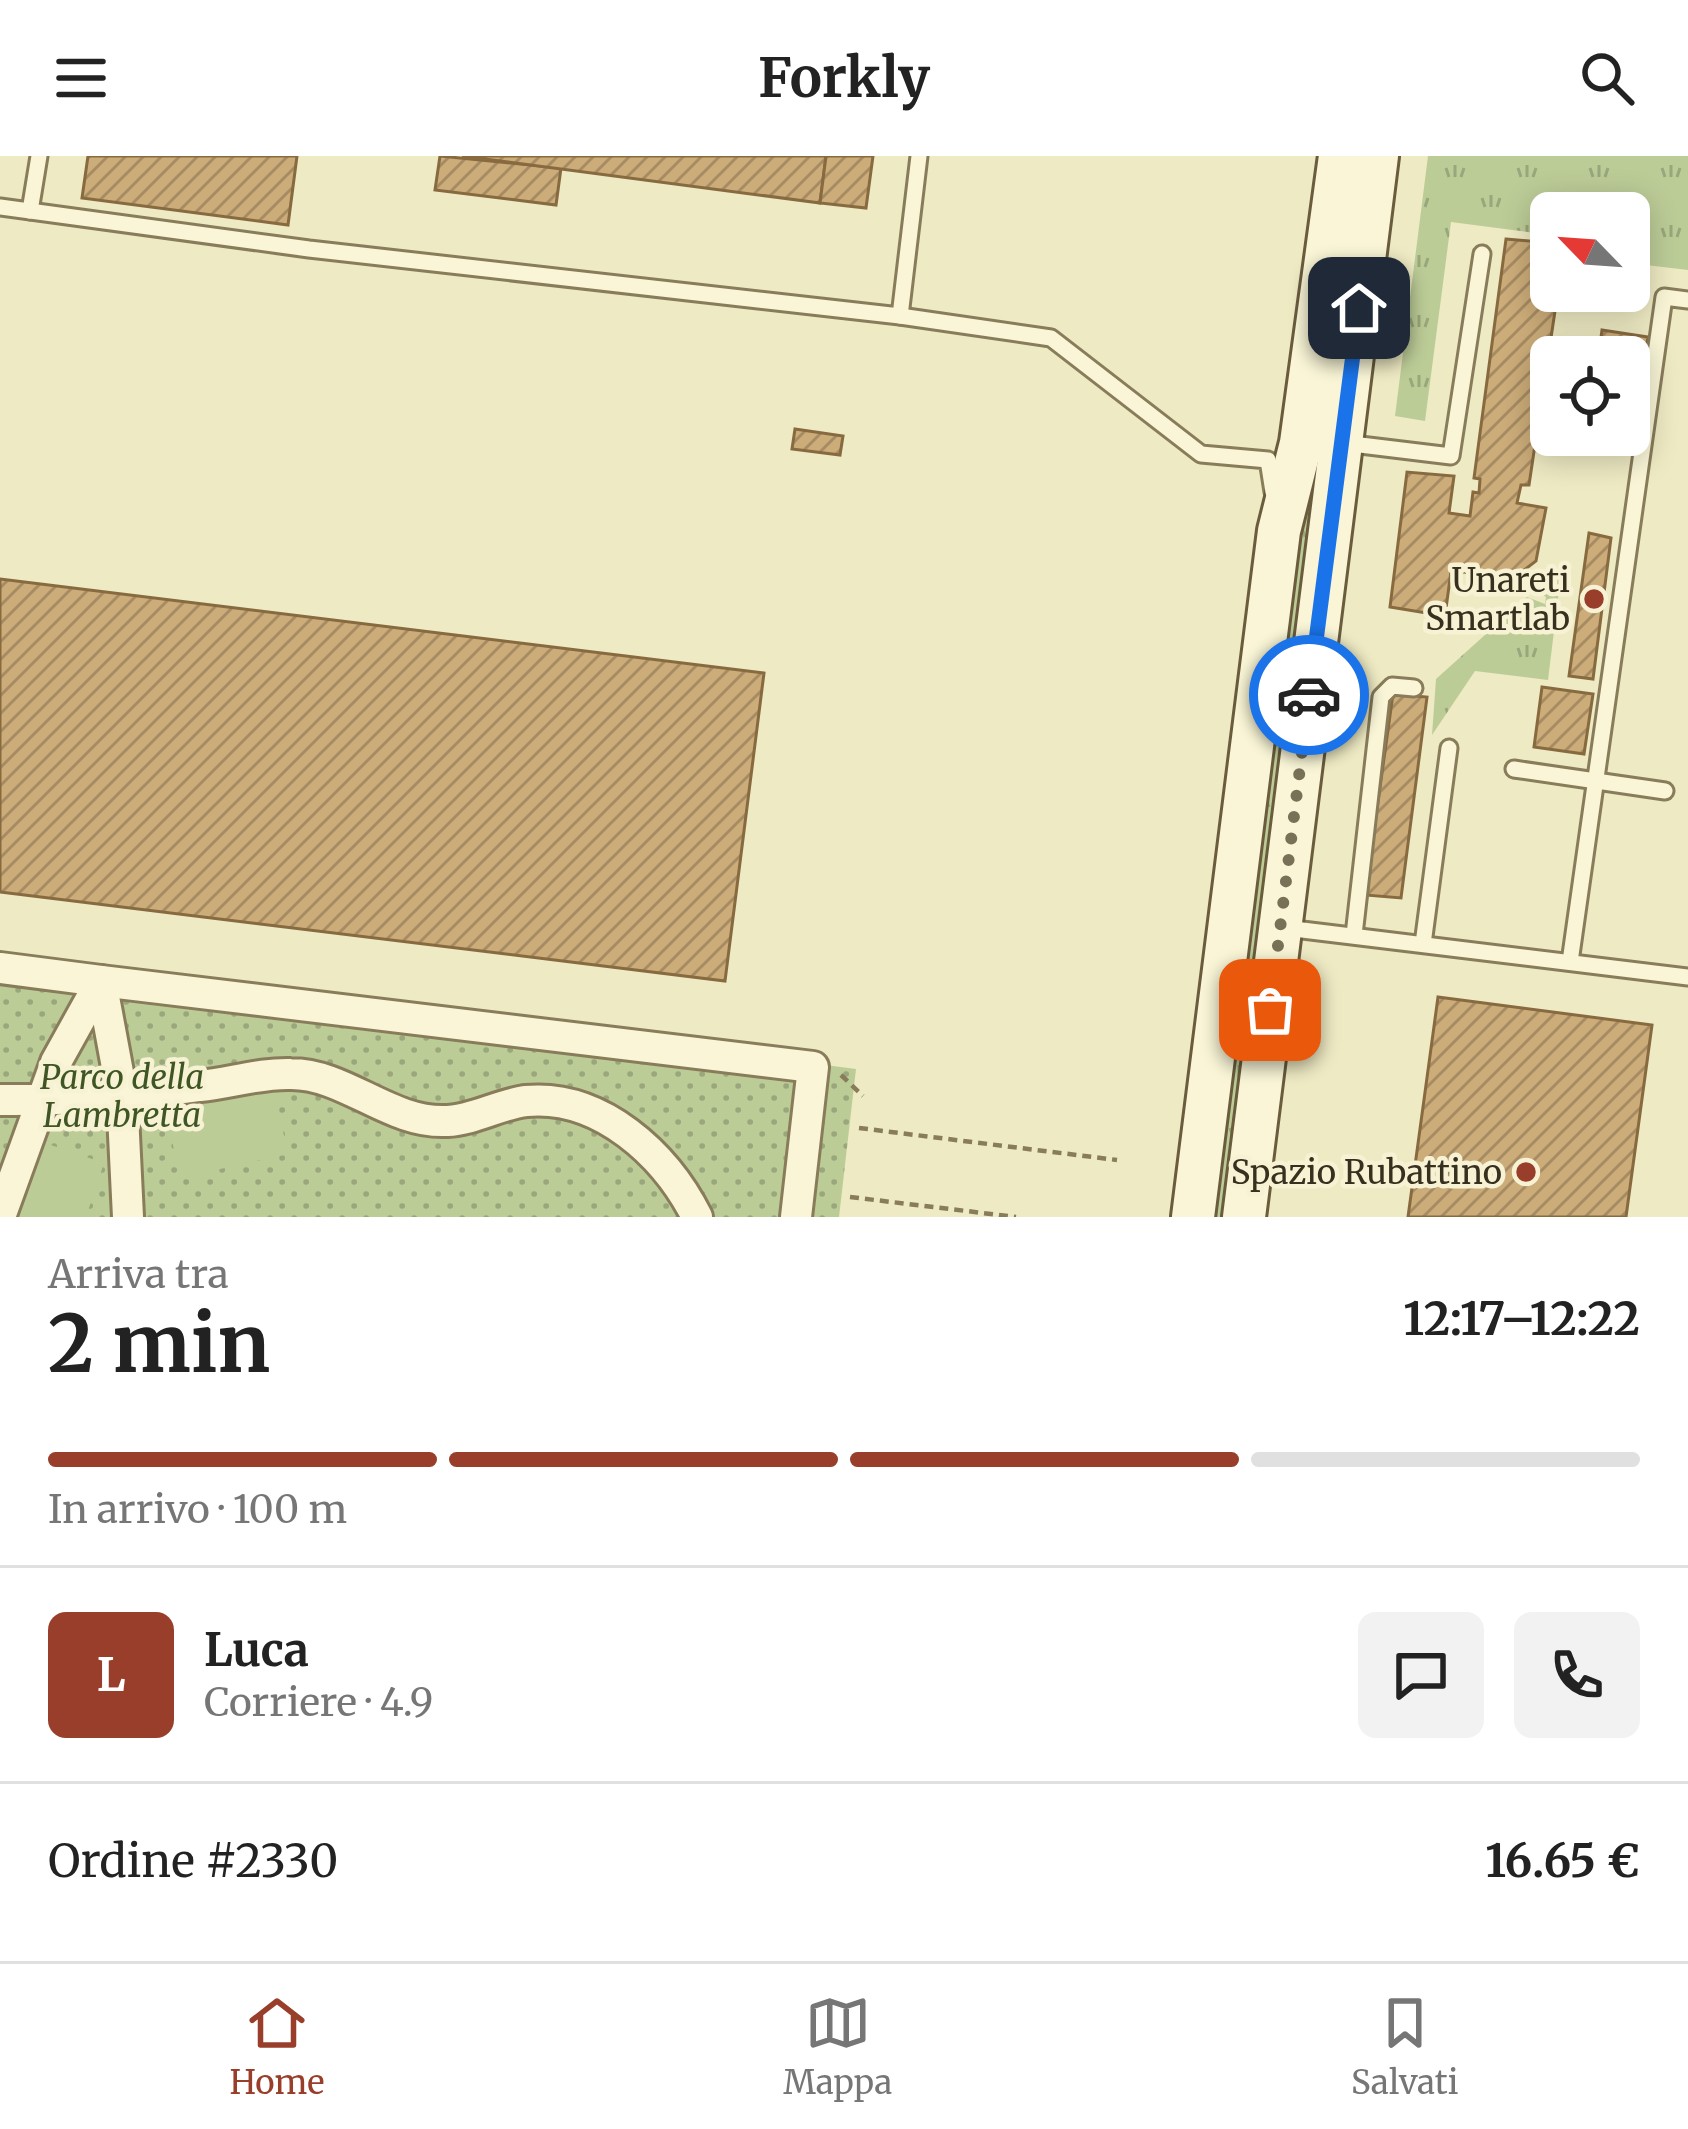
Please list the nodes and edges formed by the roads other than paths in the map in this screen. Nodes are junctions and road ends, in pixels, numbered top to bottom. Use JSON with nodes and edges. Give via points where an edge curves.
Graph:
{"nodes":[{"id":1,"x":39,"y":156,"type":"edge"},
{"id":2,"x":919,"y":156,"type":"edge"},
{"id":3,"x":1340,"y":156,"type":"edge"},
{"id":4,"x":1377,"y":156,"type":"edge"},
{"id":5,"x":0,"y":207,"type":"edge"},
{"id":6,"x":30,"y":212,"type":"junction"},
{"id":7,"x":1482,"y":254,"type":"dead end"},
{"id":8,"x":1688,"y":300,"type":"edge"},
{"id":9,"x":900,"y":316,"type":"junction"},
{"id":10,"x":1341,"y":443,"type":"junction"},
{"id":11,"x":1280,"y":531,"type":"junction"},
{"id":12,"x":1414,"y":688,"type":"dead end"},
{"id":13,"x":1449,"y":748,"type":"dead end"},
{"id":14,"x":1514,"y":770,"type":"dead end"},
{"id":15,"x":1595,"y":781,"type":"junction"},
{"id":16,"x":1665,"y":791,"type":"dead end"},
{"id":17,"x":1280,"y":928,"type":"junction"},
{"id":18,"x":1354,"y":935,"type":"junction"},
{"id":19,"x":1423,"y":944,"type":"junction"},
{"id":20,"x":1570,"y":962,"type":"junction"},
{"id":21,"x":0,"y":968,"type":"edge"},
{"id":22,"x":1688,"y":976,"type":"edge"},
{"id":23,"x":101,"y":981,"type":"junction"},
{"id":24,"x":122,"y":1094,"type":"junction"},
{"id":25,"x":0,"y":1100,"type":"edge"},
{"id":26,"x":42,"y":1101,"type":"junction"},
{"id":27,"x":0,"y":1217,"type":"edge"},
{"id":28,"x":128,"y":1217,"type":"edge"},
{"id":29,"x":697,"y":1217,"type":"edge"},
{"id":30,"x":796,"y":1217,"type":"edge"},
{"id":31,"x":1193,"y":1217,"type":"edge"},
{"id":32,"x":1244,"y":1217,"type":"edge"}],
"edges":[{"from":1,"to":6,"type":"lane"},
{"from":2,"to":9,"type":"lane"},
{"from":3,"to":11,"type":"street","via":[[1301,443]]},
{"from":4,"to":10,"type":"street"},
{"from":5,"to":6,"type":"lane"},
{"from":6,"to":9,"type":"lane"},
{"from":7,"to":10,"type":"lane","via":[[1451,456]]},
{"from":8,"to":15,"type":"lane","via":[[1664,297]]},
{"from":9,"to":11,"type":"lane","via":[[1051,338],[1201,454],[1268,460]]},
{"from":10,"to":17,"type":"street"},
{"from":11,"to":31,"type":"street"},
{"from":12,"to":18,"type":"lane","via":[[1391,686],[1381,698]]},
{"from":13,"to":19,"type":"lane"},
{"from":14,"to":15,"type":"lane"},
{"from":15,"to":16,"type":"lane"},
{"from":15,"to":20,"type":"lane"},
{"from":17,"to":18,"type":"lane"},
{"from":17,"to":32,"type":"street"},
{"from":18,"to":19,"type":"lane"},
{"from":19,"to":20,"type":"lane"},
{"from":20,"to":22,"type":"lane"},
{"from":21,"to":23,"type":"street"},
{"from":23,"to":24,"type":"street"},
{"from":23,"to":26,"type":"street"},
{"from":23,"to":30,"type":"street","via":[[813,1066]]},
{"from":24,"to":26,"type":"street"},
{"from":24,"to":28,"type":"street"},
{"from":24,"to":29,"type":"street","via":[[295,1073],[411,1117],[447,1121],[524,1101],[565,1102],[649,1149],[680,1182]]},
{"from":25,"to":26,"type":"street"},
{"from":26,"to":27,"type":"street"}]}
